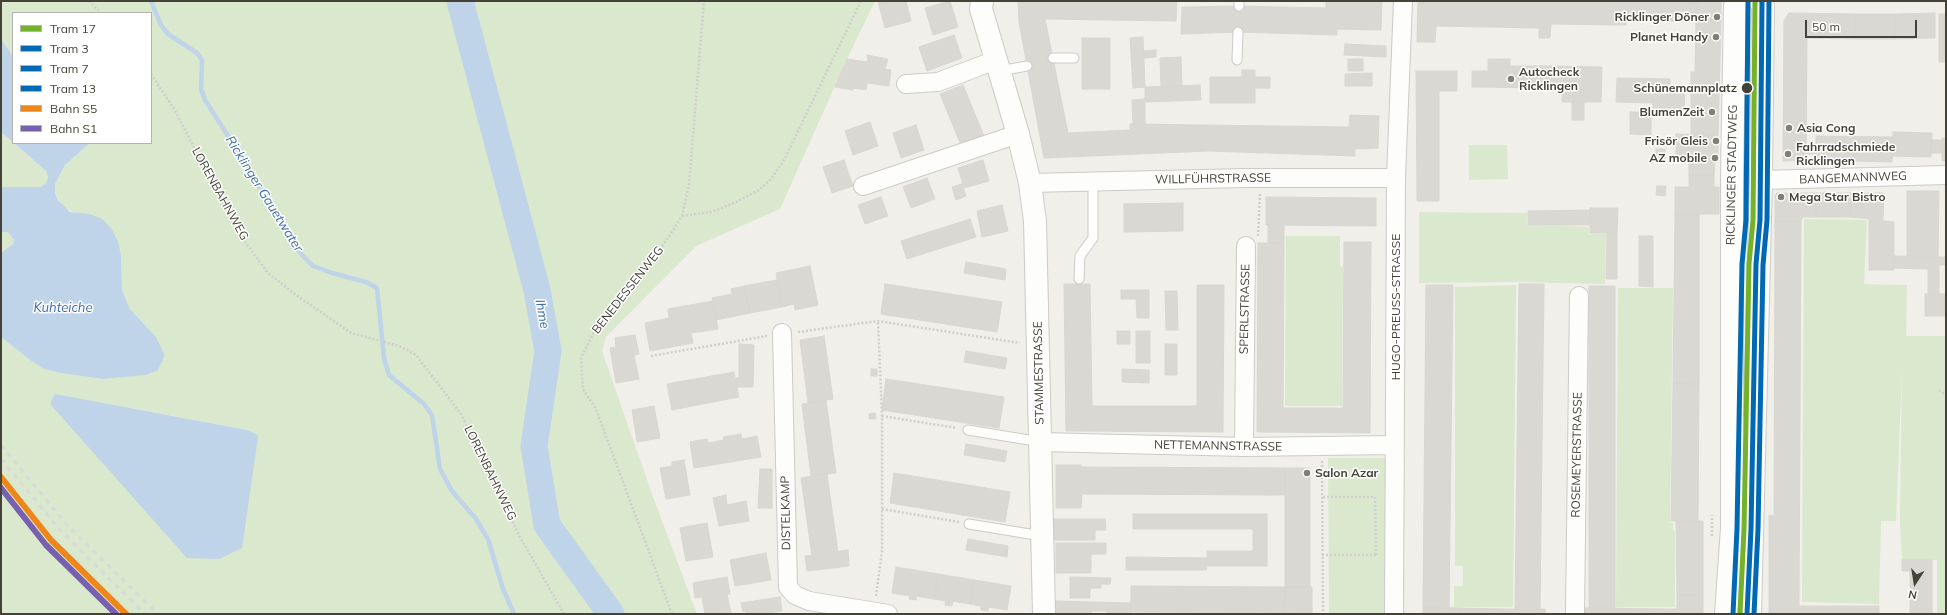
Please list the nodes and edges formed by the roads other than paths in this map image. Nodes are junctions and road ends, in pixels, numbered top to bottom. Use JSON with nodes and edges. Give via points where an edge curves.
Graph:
{"nodes":[{"id":1,"x":982,"y":1,"type":"edge"},
{"id":2,"x":1403,"y":1,"type":"edge"},
{"id":3,"x":1737,"y":1,"type":"edge"},
{"id":4,"x":1760,"y":1,"type":"edge"},
{"id":5,"x":1238,"y":32,"type":"dead end"},
{"id":6,"x":1053,"y":58,"type":"dead end"},
{"id":7,"x":1074,"y":58,"type":"dead end"},
{"id":8,"x":1238,"y":60,"type":"dead end"},
{"id":9,"x":998,"y":66,"type":"junction"},
{"id":10,"x":1027,"y":66,"type":"dead end"},
{"id":11,"x":906,"y":84,"type":"dead end"},
{"id":12,"x":1018,"y":134,"type":"junction"},
{"id":13,"x":1946,"y":175,"type":"edge"},
{"id":14,"x":1396,"y":178,"type":"junction"},
{"id":15,"x":1761,"y":180,"type":"junction"},
{"id":16,"x":1093,"y":182,"type":"junction"},
{"id":17,"x":1030,"y":183,"type":"junction"},
{"id":18,"x":863,"y":186,"type":"dead end"},
{"id":19,"x":1246,"y":246,"type":"road end"},
{"id":20,"x":1079,"y":279,"type":"dead end"},
{"id":21,"x":1579,"y":296,"type":"dead end"},
{"id":22,"x":782,"y":334,"type":"road end"},
{"id":23,"x":968,"y":430,"type":"road end"},
{"id":24,"x":1041,"y":442,"type":"junction"},
{"id":25,"x":1396,"y":446,"type":"junction"},
{"id":26,"x":1244,"y":447,"type":"junction"},
{"id":27,"x":969,"y":524,"type":"road end"},
{"id":28,"x":1042,"y":536,"type":"junction"},
{"id":29,"x":881,"y":613,"type":"edge"},
{"id":30,"x":1044,"y":614,"type":"edge"},
{"id":31,"x":1394,"y":614,"type":"edge"},
{"id":32,"x":1575,"y":614,"type":"edge"},
{"id":33,"x":1726,"y":614,"type":"edge"},
{"id":34,"x":1750,"y":614,"type":"edge"}],
"edges":[{"from":1,"to":9,"type":"street","name":"STAMMESTRASSE","via":[[981,9]]},
{"from":2,"to":14,"type":"street","name":"HUGO-PREUSS-STRASSE"},
{"from":3,"to":33,"type":"street","name":"RICKLINGER STADTWEG","via":[[1732,174],[1732,528]]},
{"from":4,"to":15,"type":"street","via":[[1763,6]]},
{"from":5,"to":8,"type":"lane"},
{"from":6,"to":7,"type":"lane"},
{"from":9,"to":10,"type":"lane"},
{"from":9,"to":11,"type":"street","via":[[938,82]]},
{"from":9,"to":12,"type":"street","name":"STAMMESTRASSE"},
{"from":12,"to":17,"type":"street","name":"STAMMESTRASSE"},
{"from":12,"to":18,"type":"street"},
{"from":13,"to":15,"type":"street","name":"BANGEMANNWEG"},
{"from":14,"to":16,"type":"street","name":"WILLFÜHRSTRASSE"},
{"from":14,"to":25,"type":"street","name":"HUGO-PREUSS-STRASSE"},
{"from":15,"to":34,"type":"street"},
{"from":16,"to":17,"type":"street","name":"WILLFÜHRSTRASSE"},
{"from":16,"to":20,"type":"lane","via":[[1094,238],[1080,256]]},
{"from":17,"to":24,"type":"street","name":"STAMMESTRASSE","via":[[1035,221]]},
{"from":19,"to":26,"type":"street","name":"SPERLSTRASSE"},
{"from":21,"to":32,"type":"street","name":"ROSEMEYERSTRASSE"},
{"from":22,"to":29,"type":"street","name":"DISTELKAMP","via":[[788,587],[794,595],[809,601]]},
{"from":23,"to":24,"type":"lane"},
{"from":24,"to":26,"type":"street","name":"NETTEMANNSTRASSE"},
{"from":24,"to":28,"type":"street","name":"STAMMESTRASSE"},
{"from":25,"to":26,"type":"street","name":"NETTEMANNSTRASSE"},
{"from":25,"to":31,"type":"street","name":"HUGO-PREUSS-STRASSE"},
{"from":27,"to":28,"type":"lane"},
{"from":28,"to":30,"type":"street","name":"STAMMESTRASSE"}]}
